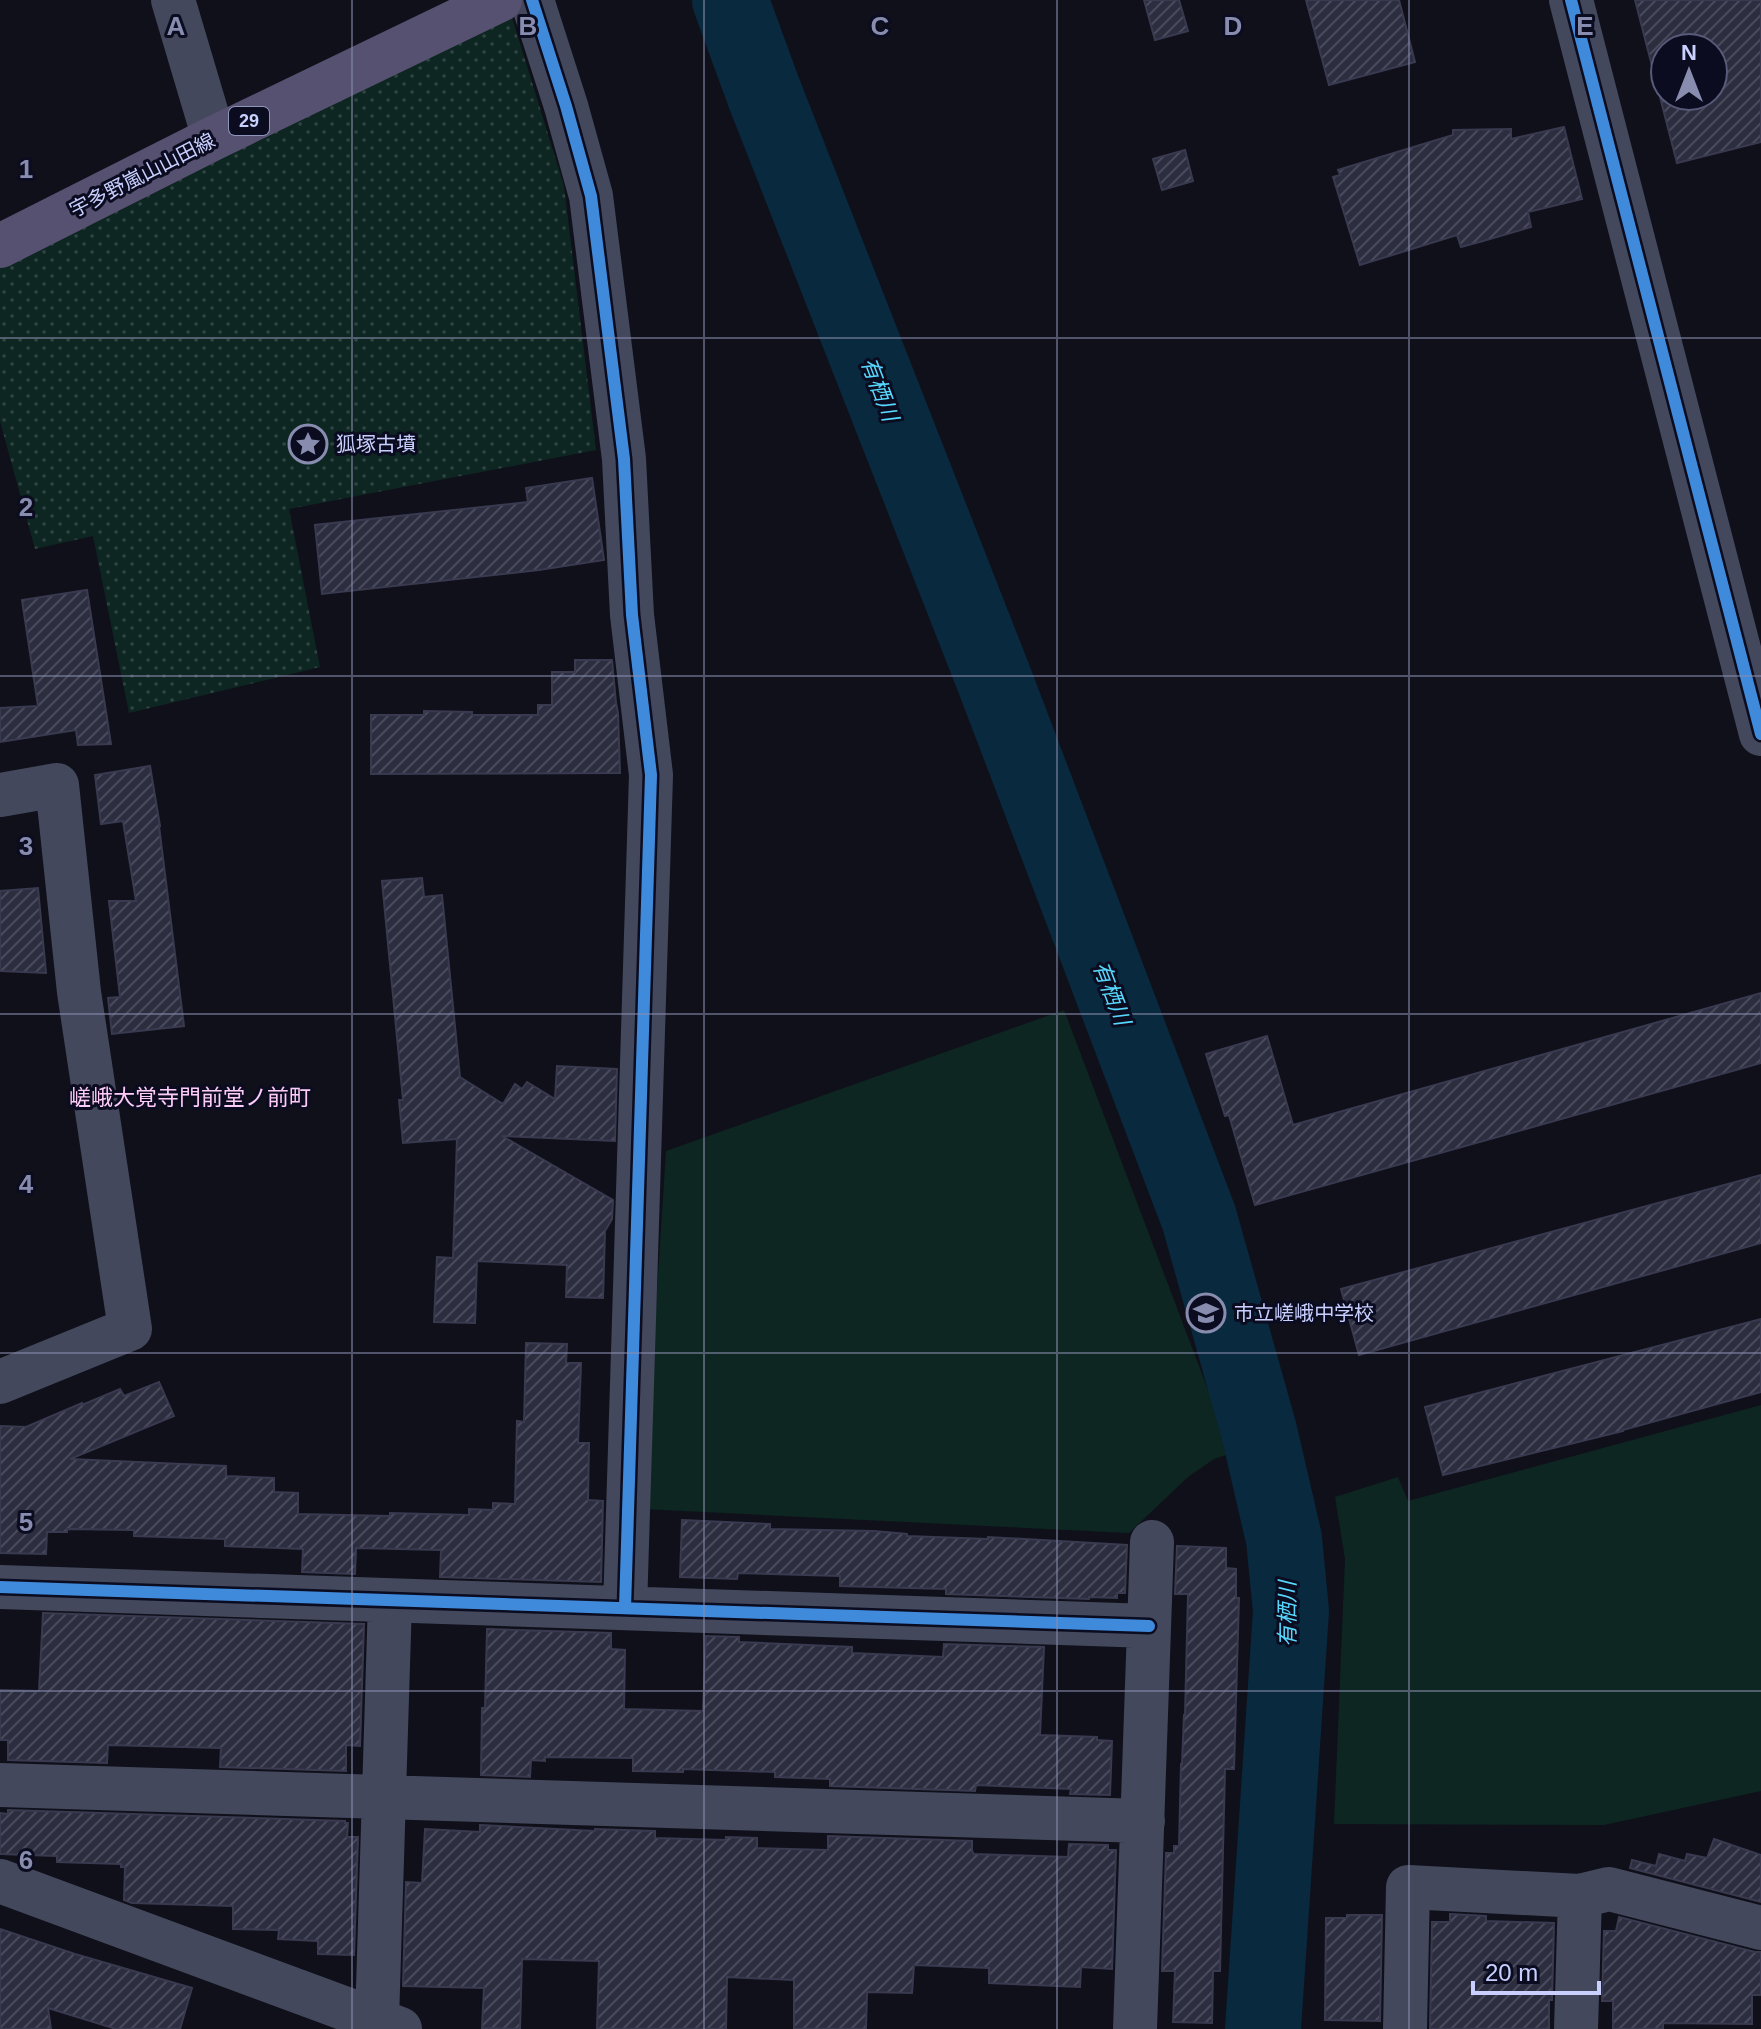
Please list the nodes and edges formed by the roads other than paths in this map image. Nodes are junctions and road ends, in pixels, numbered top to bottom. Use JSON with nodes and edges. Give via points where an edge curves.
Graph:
{"nodes":[{"id":1,"x":173,"y":0,"type":"edge"},
{"id":2,"x":500,"y":0,"type":"edge"},
{"id":3,"x":532,"y":0,"type":"edge"},
{"id":4,"x":1571,"y":0,"type":"edge"},
{"id":5,"x":214,"y":138,"type":"junction"},
{"id":6,"x":0,"y":246,"type":"edge"},
{"id":7,"x":1761,"y":734,"type":"edge"},
{"id":8,"x":0,"y":795,"type":"edge"},
{"id":9,"x":0,"y":1382,"type":"edge"},
{"id":10,"x":1152,"y":1542,"type":"dead end"},
{"id":11,"x":0,"y":1587,"type":"edge"},
{"id":12,"x":390,"y":1601,"type":"junction"},
{"id":13,"x":625,"y":1608,"type":"junction"},
{"id":14,"x":1149,"y":1626,"type":"junction"},
{"id":15,"x":0,"y":1785,"type":"edge"},
{"id":16,"x":383,"y":1797,"type":"junction"},
{"id":17,"x":1143,"y":1821,"type":"junction"},
{"id":18,"x":0,"y":1881,"type":"edge"},
{"id":19,"x":1580,"y":1896,"type":"junction"},
{"id":20,"x":1761,"y":1928,"type":"edge"},
{"id":21,"x":388,"y":2025,"type":"edge"},
{"id":22,"x":1135,"y":2029,"type":"edge"},
{"id":23,"x":1405,"y":2029,"type":"edge"},
{"id":24,"x":1576,"y":2029,"type":"edge"}],
"edges":[{"from":1,"to":5,"type":"street"},
{"from":2,"to":5,"type":"main road","name":"宇多野嵐山山田線","number":"29"},
{"from":3,"to":13,"type":"street","via":[[591,196],[624,459],[632,615],[651,775]]},
{"from":4,"to":7,"type":"street"},
{"from":5,"to":6,"type":"main road","name":"宇多野嵐山山田線","number":"29"},
{"from":8,"to":9,"type":"street","via":[[57,785],[79,992],[130,1329]]},
{"from":10,"to":14,"type":"street"},
{"from":11,"to":12,"type":"street"},
{"from":12,"to":13,"type":"street"},
{"from":12,"to":16,"type":"street"},
{"from":13,"to":14,"type":"street"},
{"from":14,"to":17,"type":"street"},
{"from":15,"to":16,"type":"street"},
{"from":16,"to":17,"type":"street"},
{"from":16,"to":21,"type":"street"},
{"from":17,"to":22,"type":"street"},
{"from":18,"to":21,"type":"street"},
{"from":19,"to":20,"type":"street","via":[[1609,1889]]},
{"from":19,"to":23,"type":"street","via":[[1408,1887]]},
{"from":19,"to":24,"type":"street"}]}
